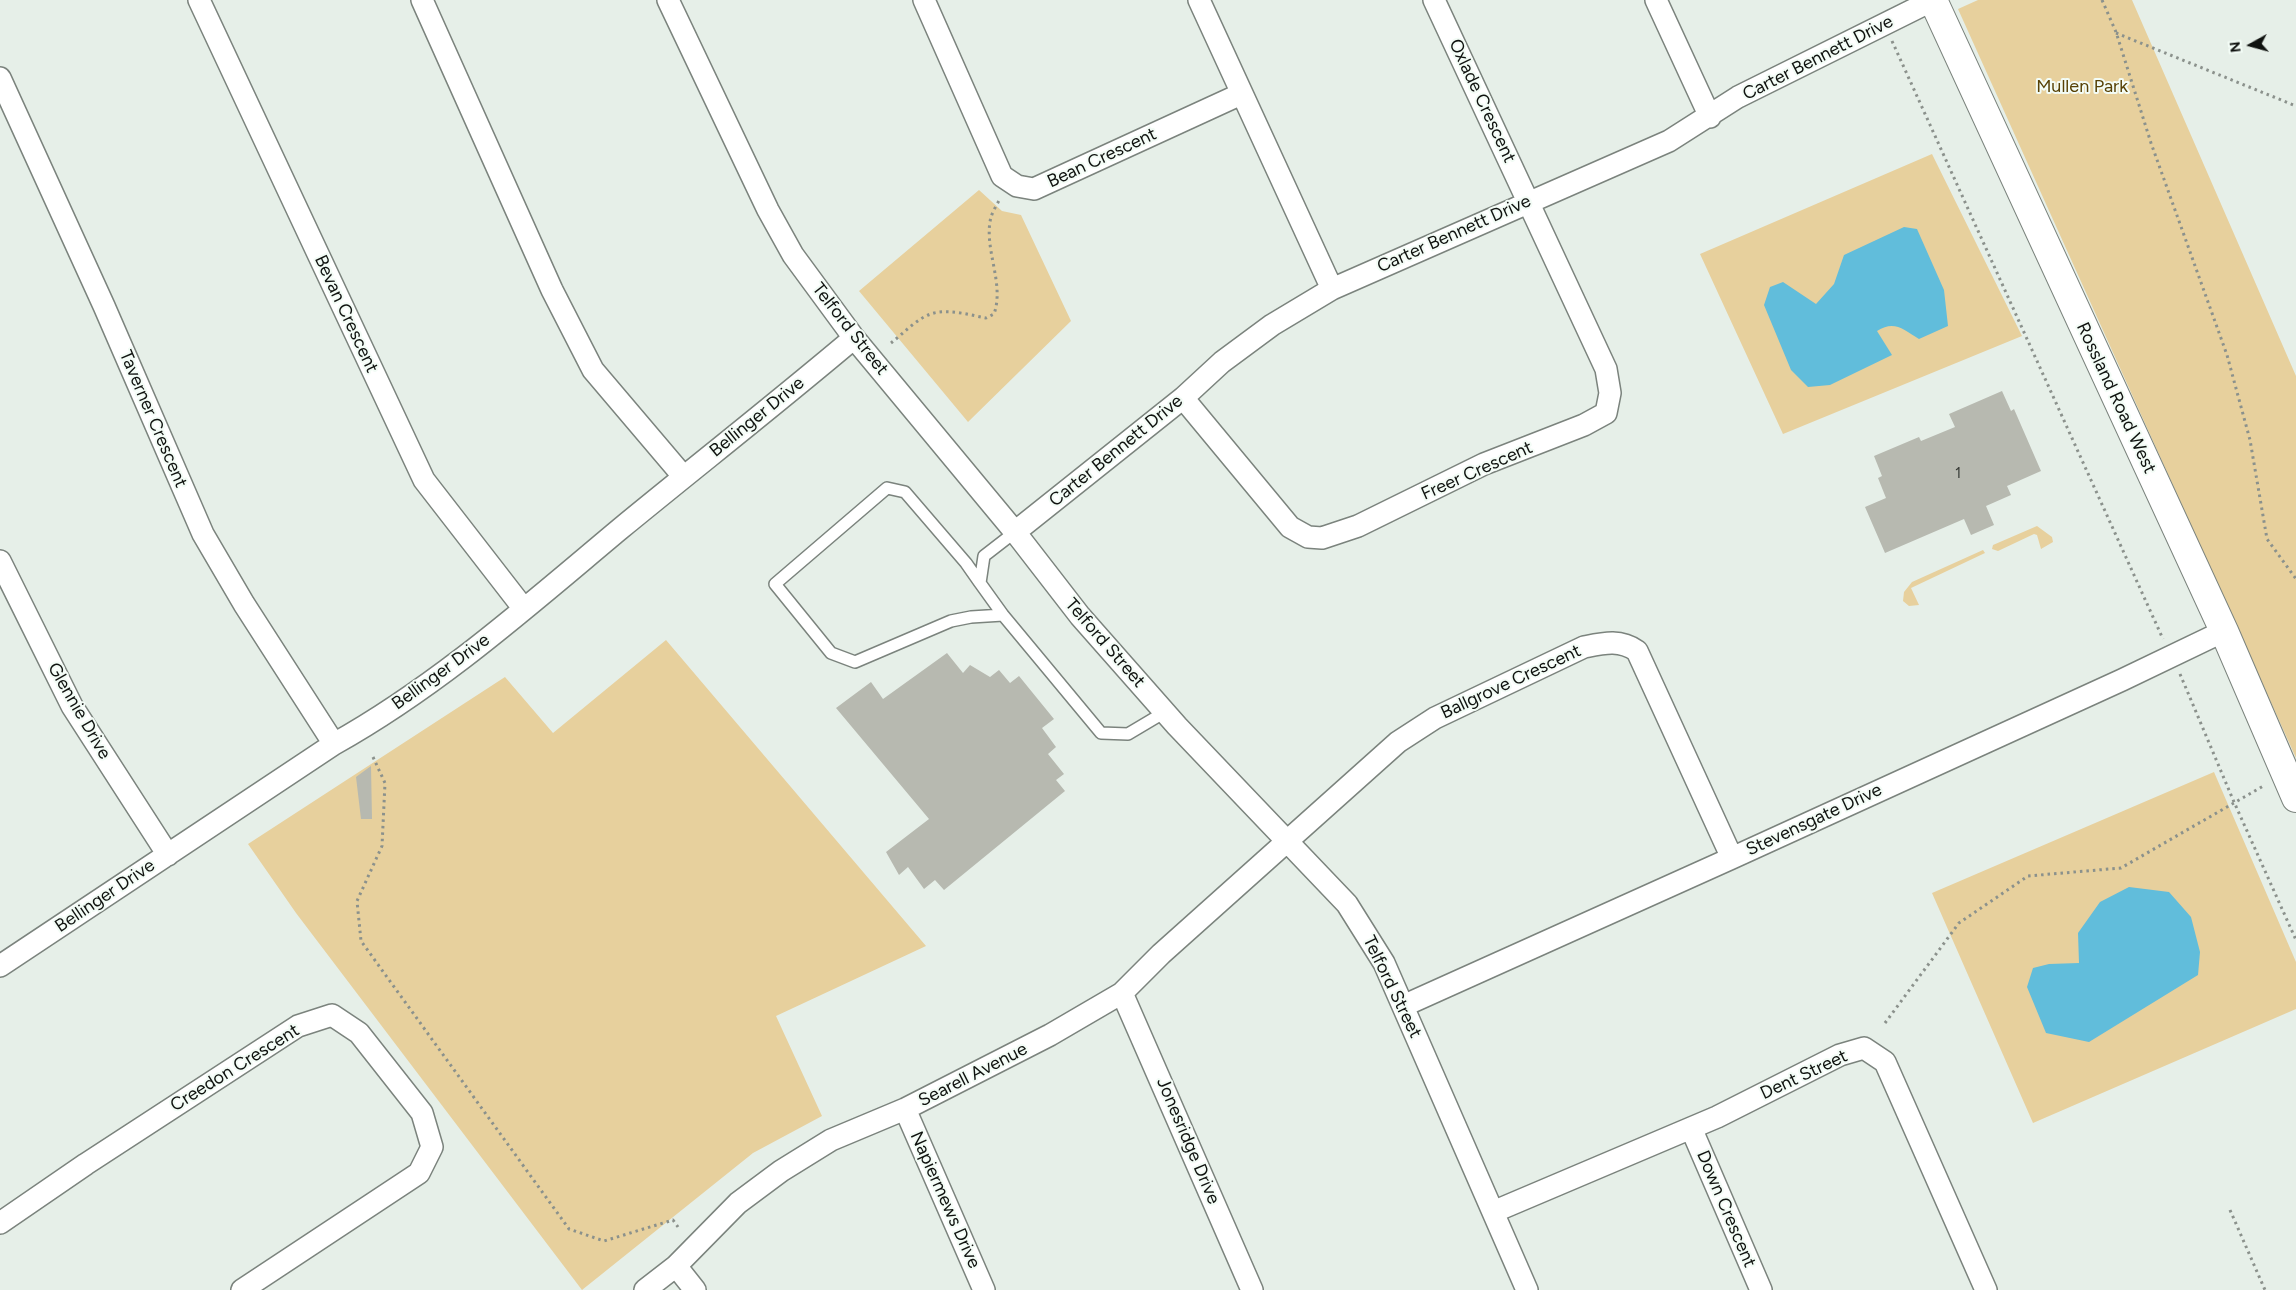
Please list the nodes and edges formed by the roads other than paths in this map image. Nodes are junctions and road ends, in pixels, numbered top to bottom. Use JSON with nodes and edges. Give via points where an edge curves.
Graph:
{"nodes":[{"id":1,"x":199,"y":0,"type":"edge"},
{"id":2,"x":422,"y":0,"type":"edge"},
{"id":3,"x":668,"y":0,"type":"edge"},
{"id":4,"x":924,"y":0,"type":"edge"},
{"id":5,"x":1199,"y":0,"type":"edge"},
{"id":6,"x":1434,"y":0,"type":"edge"},
{"id":7,"x":1656,"y":0,"type":"edge"},
{"id":8,"x":1933,"y":0,"type":"edge"},
{"id":9,"x":0,"y":78,"type":"edge"},
{"id":10,"x":1241,"y":94,"type":"junction"},
{"id":11,"x":1710,"y":117,"type":"junction"},
{"id":12,"x":1529,"y":201,"type":"junction"},
{"id":13,"x":1332,"y":289,"type":"junction"},
{"id":14,"x":854,"y":338,"type":"junction"},
{"id":15,"x":1182,"y":398,"type":"junction"},
{"id":16,"x":683,"y":476,"type":"junction"},
{"id":17,"x":1016,"y":532,"type":"junction"},
{"id":18,"x":0,"y":561,"type":"edge"},
{"id":19,"x":980,"y":583,"type":"junction"},
{"id":20,"x":524,"y":609,"type":"junction"},
{"id":21,"x":1002,"y":615,"type":"junction"},
{"id":22,"x":2224,"y":631,"type":"junction"},
{"id":23,"x":1165,"y":712,"type":"junction"},
{"id":24,"x":334,"y":744,"type":"junction"},
{"id":25,"x":2291,"y":786,"type":"edge"},
{"id":26,"x":1289,"y":841,"type":"junction"},
{"id":27,"x":168,"y":854,"type":"junction"},
{"id":28,"x":1732,"y":858,"type":"junction"},
{"id":29,"x":0,"y":966,"type":"edge"},
{"id":30,"x":1122,"y":993,"type":"junction"},
{"id":31,"x":1403,"y":1006,"type":"junction"},
{"id":32,"x":905,"y":1109,"type":"junction"},
{"id":33,"x":1691,"y":1128,"type":"junction"},
{"id":34,"x":1493,"y":1212,"type":"junction"},
{"id":35,"x":0,"y":1223,"type":"edge"},
{"id":36,"x":676,"y":1266,"type":"junction"},
{"id":37,"x":242,"y":1290,"type":"edge"},
{"id":38,"x":645,"y":1290,"type":"edge"},
{"id":39,"x":696,"y":1290,"type":"edge"},
{"id":40,"x":984,"y":1290,"type":"edge"},
{"id":41,"x":1252,"y":1290,"type":"edge"},
{"id":42,"x":1527,"y":1290,"type":"edge"},
{"id":43,"x":1760,"y":1290,"type":"edge"},
{"id":44,"x":1986,"y":1290,"type":"edge"}],
"edges":[{"from":1,"to":20,"type":"street","name":"Bevan Crescent","via":[[424,480]]},
{"from":2,"to":16,"type":"street","via":[[552,290],[593,370]]},
{"from":3,"to":14,"type":"street","name":"Telford Street","via":[[768,210],[793,255]]},
{"from":4,"to":10,"type":"street","name":"Bean Crescent","via":[[1002,176],[1017,186],[1034,189]]},
{"from":5,"to":10,"type":"street"},
{"from":6,"to":12,"type":"street","name":"Oxlade Crescent"},
{"from":7,"to":11,"type":"street"},
{"from":8,"to":11,"type":"street","name":"Carter Bennett Drive","via":[[1738,97]]},
{"from":8,"to":22,"type":"main road","name":"Rossland Road West"},
{"from":9,"to":24,"type":"street","name":"Taverner Crescent","via":[[203,534]]},
{"from":10,"to":13,"type":"street"},
{"from":11,"to":12,"type":"street","name":"Carter Bennett Drive","via":[[1668,141]]},
{"from":12,"to":13,"type":"street","name":"Carter Bennett Drive"},
{"from":12,"to":15,"type":"street","name":"Freer Crescent","via":[[1606,369],[1610,393],[1606,413],[1484,464],[1358,526],[1322,538],[1308,537],[1290,527]]},
{"from":13,"to":15,"type":"street","name":"Carter Bennett Drive","via":[[1272,325],[1222,362]]},
{"from":14,"to":16,"type":"street","name":"Bellinger Drive"},
{"from":14,"to":17,"type":"street","name":"Telford Street"},
{"from":15,"to":17,"type":"street","name":"Carter Bennett Drive"},
{"from":16,"to":20,"type":"street","name":"Bellinger Drive"},
{"from":17,"to":19,"type":"lane","via":[[984,556]]},
{"from":17,"to":23,"type":"street","name":"Telford Street","via":[[1080,616]]},
{"from":18,"to":27,"type":"street","name":"Glennie Drive","via":[[72,706]]},
{"from":19,"to":21,"type":"lane"},
{"from":19,"to":21,"type":"lane","via":[[966,562],[905,492],[888,488],[775,584],[831,652],[855,662],[950,621]]},
{"from":20,"to":24,"type":"street","name":"Bellinger Drive","via":[[444,672]]},
{"from":21,"to":23,"type":"lane","via":[[1101,733],[1128,734]]},
{"from":22,"to":25,"type":"main road","name":"Rossland Road West"},
{"from":22,"to":28,"type":"street","name":"Stevensgate Drive"},
{"from":23,"to":26,"type":"street","name":"Telford Street"},
{"from":24,"to":27,"type":"street","name":"Bellinger Drive"},
{"from":26,"to":28,"type":"street","name":"Ballgrove Crescent","via":[[1398,742],[1435,718],[1584,647],[1608,642],[1628,644],[1637,651]]},
{"from":26,"to":30,"type":"street","name":"Searell Avenue","via":[[1161,954]]},
{"from":26,"to":31,"type":"street","name":"Telford Street","via":[[1347,904],[1366,931]]},
{"from":27,"to":29,"type":"street","name":"Bellinger Drive"},
{"from":28,"to":31,"type":"street","name":"Stevensgate Drive"},
{"from":30,"to":32,"type":"street","name":"Searell Avenue","via":[[1050,1036]]},
{"from":30,"to":41,"type":"street","name":"Jonesridge Drive"},
{"from":31,"to":34,"type":"street","name":"Telford Street"},
{"from":32,"to":36,"type":"street","name":"Searell Avenue","via":[[831,1140],[781,1171],[738,1203]]},
{"from":32,"to":40,"type":"street","name":"Napiermews Drive"},
{"from":33,"to":34,"type":"street","name":"Dent Street"},
{"from":33,"to":43,"type":"street","name":"Down Crescent"},
{"from":33,"to":44,"type":"street","name":"Dent Street","via":[[1840,1055],[1864,1048],[1885,1062]]},
{"from":34,"to":42,"type":"street","name":"Telford Street"},
{"from":35,"to":37,"type":"street","name":"Creedon Crescent","via":[[298,1026],[332,1015],[358,1033],[422,1113],[432,1147],[420,1173]]},
{"from":36,"to":38,"type":"street","name":"Searell Avenue"},
{"from":36,"to":39,"type":"street"}]}
